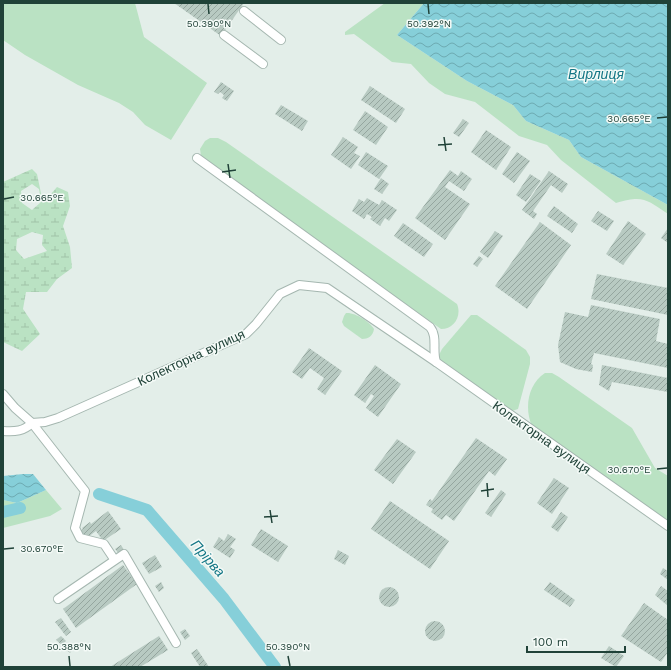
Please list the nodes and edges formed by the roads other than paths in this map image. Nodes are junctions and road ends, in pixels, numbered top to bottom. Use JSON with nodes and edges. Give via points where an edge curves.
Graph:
{"nodes":[{"id":1,"x":244,"y":11,"type":"dead end"},
{"id":2,"x":224,"y":36,"type":"dead end"},
{"id":3,"x":281,"y":40,"type":"dead end"},
{"id":4,"x":263,"y":64,"type":"dead end"},
{"id":5,"x":197,"y":158,"type":"dead end"},
{"id":6,"x":436,"y":362,"type":"junction"},
{"id":7,"x":3,"y":394,"type":"edge"},
{"id":8,"x":32,"y":422,"type":"junction"},
{"id":9,"x":3,"y":431,"type":"edge"},
{"id":10,"x":668,"y":526,"type":"edge"},
{"id":11,"x":114,"y":559,"type":"junction"},
{"id":12,"x":58,"y":599,"type":"dead end"},
{"id":13,"x":176,"y":643,"type":"dead end"}],
"edges":[{"from":1,"to":3,"type":"street"},
{"from":2,"to":4,"type":"street"},
{"from":5,"to":6,"type":"street","via":[[430,326],[434,336]]},
{"from":6,"to":8,"type":"street","name":"Колекторна вулиця","via":[[327,288],[299,285],[280,294],[246,334],[58,418]]},
{"from":6,"to":10,"type":"street","name":"Колекторна вулиця"},
{"from":7,"to":8,"type":"street"},
{"from":8,"to":9,"type":"street","via":[[26,429]]},
{"from":8,"to":11,"type":"street","via":[[86,490],[76,531],[81,539],[104,544]]},
{"from":11,"to":12,"type":"street"},
{"from":11,"to":13,"type":"street","via":[[125,554]]}]}
